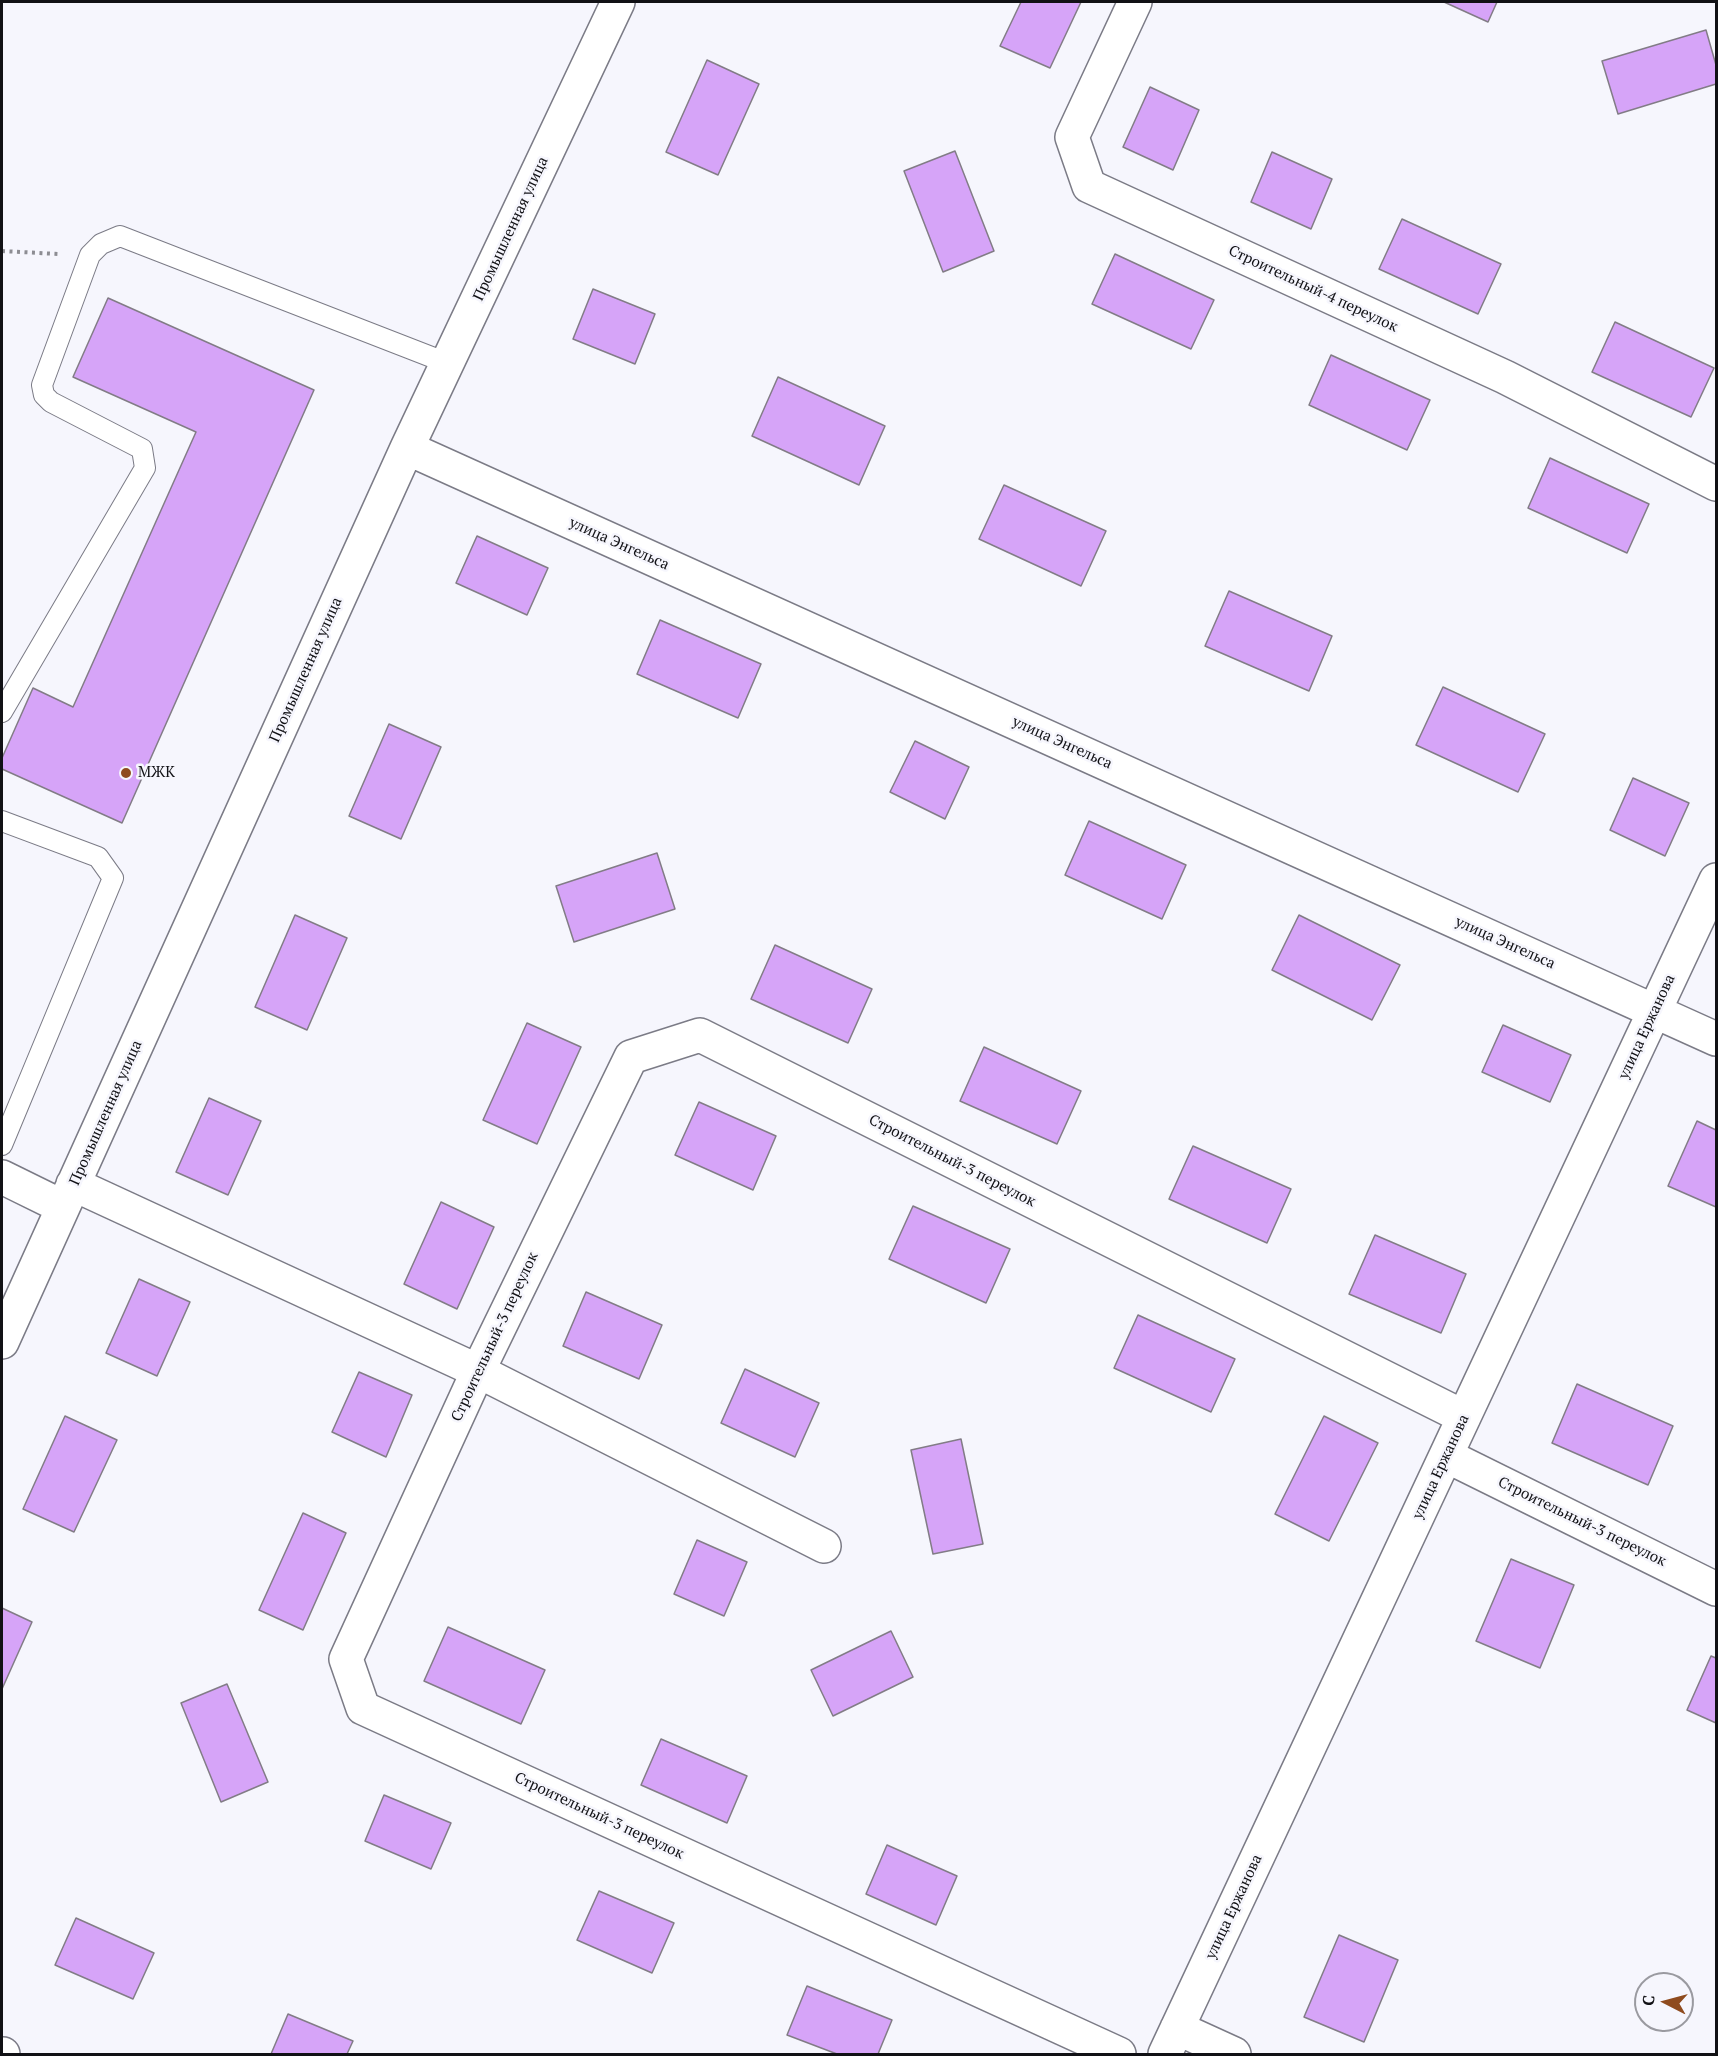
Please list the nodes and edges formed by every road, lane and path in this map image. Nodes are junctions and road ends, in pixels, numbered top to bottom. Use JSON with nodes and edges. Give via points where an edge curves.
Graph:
{"nodes":[{"id":1,"x":618,"y":2,"type":"edge"},
{"id":2,"x":1135,"y":2,"type":"edge"},
{"id":3,"x":2,"y":251,"type":"edge"},
{"id":4,"x":90,"y":255,"type":"junction"},
{"id":5,"x":447,"y":363,"type":"junction"},
{"id":6,"x":407,"y":448,"type":"junction"},
{"id":7,"x":1716,"y":484,"type":"edge"},
{"id":8,"x":2,"y":712,"type":"edge"},
{"id":9,"x":2,"y":822,"type":"edge"},
{"id":10,"x":1716,"y":880,"type":"edge"},
{"id":11,"x":1654,"y":1011,"type":"junction"},
{"id":12,"x":1716,"y":1040,"type":"edge"},
{"id":13,"x":2,"y":1145,"type":"edge"},
{"id":14,"x":2,"y":1177,"type":"edge"},
{"id":15,"x":68,"y":1195,"type":"junction"},
{"id":16,"x":2,"y":1342,"type":"edge"},
{"id":17,"x":478,"y":1371,"type":"junction"},
{"id":18,"x":1464,"y":1417,"type":"junction"},
{"id":19,"x":1447,"y":1456,"type":"junction"},
{"id":20,"x":824,"y":1546,"type":"dead end"},
{"id":21,"x":1716,"y":1589,"type":"edge"},
{"id":22,"x":1171,"y":2041,"type":"edge"},
{"id":23,"x":1119,"y":2055,"type":"edge"},
{"id":24,"x":1234,"y":2055,"type":"edge"}],
"edges":[{"from":1,"to":5,"type":"street","name":"Промышленная улица"},
{"from":2,"to":7,"type":"street","name":"Строительный-4 переулок","via":[[1072,137],[1089,186],[1505,377]]},
{"from":3,"to":4,"type":"path"},
{"from":4,"to":5,"type":"lane","via":[[101,244],[120,236]]},
{"from":4,"to":8,"type":"lane","via":[[42,386],[44,395],[142,449],[145,468]]},
{"from":5,"to":6,"type":"street","name":"Промышленная улица"},
{"from":6,"to":11,"type":"street","name":"улица Энгельса"},
{"from":6,"to":15,"type":"street","name":"Промышленная улица"},
{"from":9,"to":13,"type":"lane","via":[[98,857],[113,878]]},
{"from":10,"to":11,"type":"street","name":"улица Ержанова"},
{"from":11,"to":12,"type":"street","name":"улица Энгельса"},
{"from":11,"to":18,"type":"street","name":"улица Ержанова"},
{"from":14,"to":15,"type":"street"},
{"from":15,"to":16,"type":"street","name":"Промышленная улица"},
{"from":15,"to":17,"type":"street"},
{"from":17,"to":18,"type":"street","name":"Строительный-3 переулок","via":[[631,1057],[700,1035]]},
{"from":17,"to":20,"type":"street"},
{"from":17,"to":23,"type":"street","name":"Строительный-3 переулок","via":[[346,1659],[363,1708]]},
{"from":18,"to":19,"type":"street","name":"улица Ержанова"},
{"from":19,"to":21,"type":"street","name":"Строительный-3 переулок"},
{"from":19,"to":22,"type":"street","name":"улица Ержанова"},
{"from":22,"to":24,"type":"street"}]}
